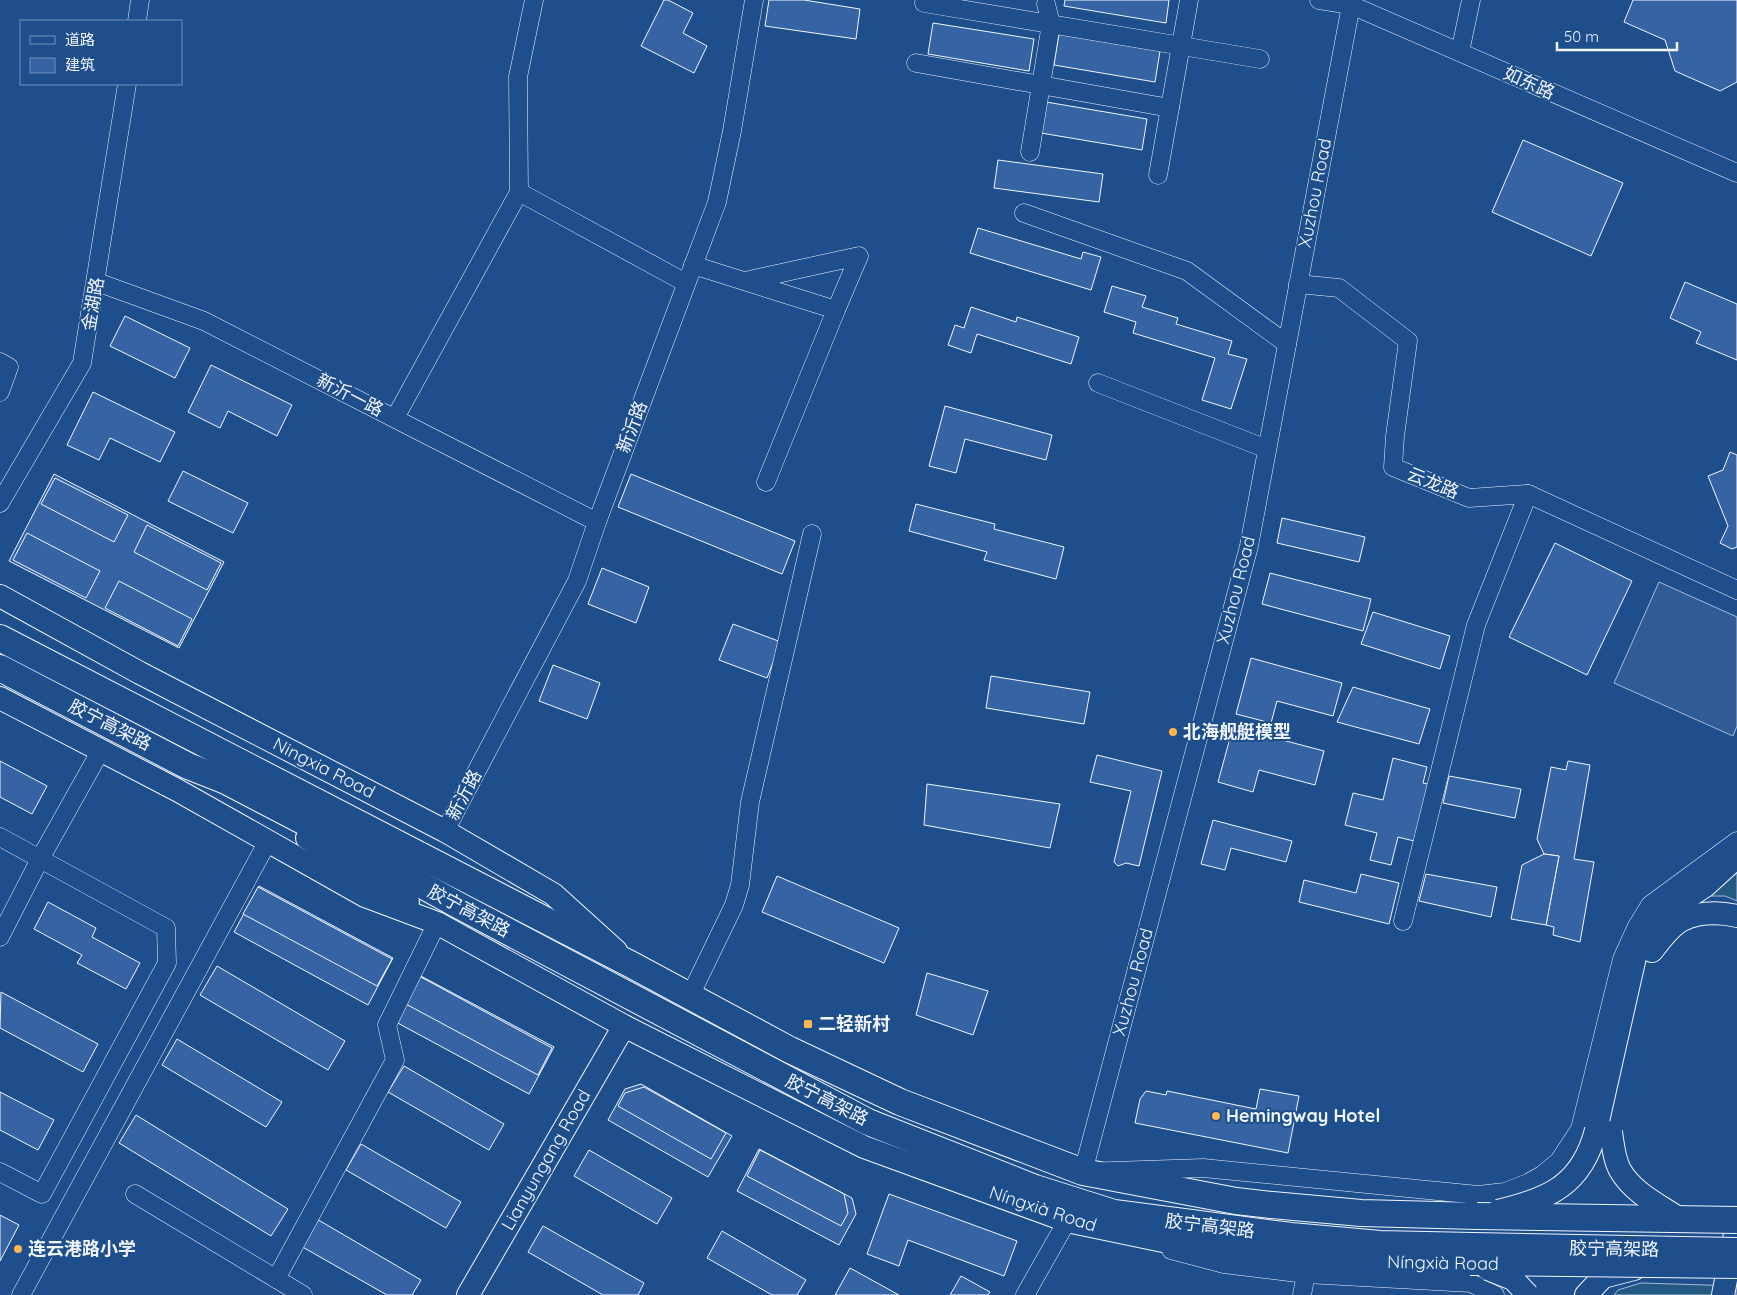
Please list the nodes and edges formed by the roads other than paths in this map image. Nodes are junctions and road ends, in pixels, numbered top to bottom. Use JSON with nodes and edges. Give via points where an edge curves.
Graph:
{"nodes":[{"id":1,"x":140,"y":0,"type":"edge"},
{"id":2,"x":534,"y":0,"type":"edge"},
{"id":3,"x":754,"y":0,"type":"edge"},
{"id":4,"x":1188,"y":0,"type":"edge"},
{"id":5,"x":1320,"y":0,"type":"edge"},
{"id":6,"x":1471,"y":0,"type":"edge"},
{"id":7,"x":1351,"y":2,"type":"edge"},
{"id":8,"x":924,"y":3,"type":"dead end"},
{"id":9,"x":1046,"y":4,"type":"dead end"},
{"id":10,"x":137,"y":20,"type":"edge"},
{"id":11,"x":1051,"y":24,"type":"junction"},
{"id":12,"x":1180,"y":46,"type":"junction"},
{"id":13,"x":1460,"y":52,"type":"junction"},
{"id":14,"x":1260,"y":59,"type":"dead end"},
{"id":15,"x":916,"y":63,"type":"dead end"},
{"id":16,"x":127,"y":85,"type":"edge"},
{"id":17,"x":1041,"y":85,"type":"junction"},
{"id":18,"x":1170,"y":108,"type":"junction"},
{"id":19,"x":1030,"y":152,"type":"dead end"},
{"id":20,"x":1737,"y":173,"type":"edge"},
{"id":21,"x":1158,"y":175,"type":"dead end"},
{"id":22,"x":519,"y":192,"type":"junction"},
{"id":23,"x":1024,"y":213,"type":"dead end"},
{"id":24,"x":693,"y":265,"type":"junction"},
{"id":25,"x":745,"y":281,"type":"junction"},
{"id":26,"x":97,"y":282,"type":"junction"},
{"id":27,"x":686,"y":283,"type":"junction"},
{"id":28,"x":1298,"y":284,"type":"junction"},
{"id":29,"x":836,"y":310,"type":"junction"},
{"id":30,"x":1287,"y":344,"type":"junction"},
{"id":31,"x":0,"y":362,"type":"edge"},
{"id":32,"x":1098,"y":383,"type":"dead end"},
{"id":33,"x":0,"y":392,"type":"edge"},
{"id":34,"x":395,"y":418,"type":"junction"},
{"id":35,"x":1267,"y":449,"type":"junction"},
{"id":36,"x":7,"y":476,"type":"edge"},
{"id":37,"x":766,"y":482,"type":"dead end"},
{"id":38,"x":1528,"y":494,"type":"junction"},
{"id":39,"x":0,"y":503,"type":"edge"},
{"id":40,"x":597,"y":522,"type":"junction"},
{"id":41,"x":812,"y":534,"type":"dead end"},
{"id":42,"x":1737,"y":590,"type":"edge"},
{"id":43,"x":0,"y":596,"type":"edge"},
{"id":44,"x":0,"y":638,"type":"edge"},
{"id":45,"x":0,"y":668,"type":"edge"},
{"id":46,"x":0,"y":698,"type":"edge"},
{"id":47,"x":101,"y":750,"type":"junction"},
{"id":48,"x":188,"y":766,"type":"junction"},
{"id":49,"x":445,"y":831,"type":"junction"},
{"id":50,"x":0,"y":837,"type":"edge"},
{"id":51,"x":307,"y":838,"type":"joint"},
{"id":52,"x":268,"y":841,"type":"junction"},
{"id":53,"x":1737,"y":841,"type":"edge"},
{"id":54,"x":1737,"y":857,"type":"edge"},
{"id":55,"x":40,"y":859,"type":"junction"},
{"id":56,"x":1737,"y":916,"type":"edge"},
{"id":57,"x":1402,"y":921,"type":"dead end"},
{"id":58,"x":437,"y":923,"type":"junction"},
{"id":59,"x":0,"y":937,"type":"edge"},
{"id":60,"x":632,"y":964,"type":"junction"},
{"id":61,"x":690,"y":996,"type":"junction"},
{"id":62,"x":624,"y":1026,"type":"junction"},
{"id":63,"x":1603,"y":1131,"type":"junction"},
{"id":64,"x":0,"y":1172,"type":"edge"},
{"id":65,"x":1083,"y":1172,"type":"junction"},
{"id":66,"x":1505,"y":1192,"type":"junction"},
{"id":67,"x":135,"y":1194,"type":"dead end"},
{"id":68,"x":1477,"y":1216,"type":"junction"},
{"id":69,"x":1680,"y":1219,"type":"junction"},
{"id":70,"x":1067,"y":1221,"type":"junction"},
{"id":71,"x":1737,"y":1222,"type":"edge"},
{"id":72,"x":1128,"y":1234,"type":"junction"},
{"id":73,"x":1737,"y":1251,"type":"edge"},
{"id":74,"x":1471,"y":1255,"type":"junction"},
{"id":75,"x":1644,"y":1266,"type":"junction"},
{"id":76,"x":1737,"y":1267,"type":"edge"},
{"id":77,"x":1306,"y":1274,"type":"junction"},
{"id":78,"x":276,"y":1279,"type":"junction"},
{"id":79,"x":1491,"y":1293,"type":"edge"},
{"id":80,"x":21,"y":1295,"type":"edge"},
{"id":81,"x":303,"y":1295,"type":"edge"},
{"id":82,"x":468,"y":1295,"type":"edge"},
{"id":83,"x":1025,"y":1295,"type":"edge"},
{"id":84,"x":1302,"y":1295,"type":"edge"},
{"id":85,"x":1528,"y":1295,"type":"edge"},
{"id":86,"x":1586,"y":1295,"type":"edge"},
{"id":87,"x":1723,"y":1295,"type":"edge"}],
"edges":[{"from":1,"to":10,"type":"street"},
{"from":2,"to":22,"type":"street","via":[[518,77]]},
{"from":3,"to":24,"type":"street","name":"新沂路","via":[[717,202]]},
{"from":4,"to":12,"type":"street"},
{"from":5,"to":7,"type":"street","name":"如东路"},
{"from":6,"to":13,"type":"street"},
{"from":7,"to":13,"type":"street","name":"如东路"},
{"from":7,"to":28,"type":"street","name":"Xuzhou Road"},
{"from":8,"to":11,"type":"street"},
{"from":9,"to":11,"type":"street"},
{"from":11,"to":12,"type":"street"},
{"from":11,"to":17,"type":"street"},
{"from":12,"to":14,"type":"street"},
{"from":12,"to":18,"type":"street"},
{"from":13,"to":20,"type":"street","name":"如东路"},
{"from":15,"to":17,"type":"street"},
{"from":16,"to":26,"type":"street","name":"金湖路"},
{"from":17,"to":18,"type":"street"},
{"from":17,"to":19,"type":"street"},
{"from":18,"to":21,"type":"street"},
{"from":22,"to":27,"type":"street"},
{"from":22,"to":34,"type":"street"},
{"from":23,"to":30,"type":"street","via":[[1187,271]]},
{"from":24,"to":25,"type":"street"},
{"from":24,"to":27,"type":"street","name":"新沂路"},
{"from":25,"to":29,"type":"street"},
{"from":25,"to":29,"type":"street","via":[[859,256]]},
{"from":26,"to":34,"type":"street","name":"新沂一路","via":[[204,320]]},
{"from":26,"to":36,"type":"street","name":"金湖路","via":[[82,363]]},
{"from":27,"to":40,"type":"street","name":"新沂路"},
{"from":28,"to":30,"type":"street","name":"Xuzhou Road"},
{"from":28,"to":38,"type":"street","name":"云龙路","via":[[1339,288],[1408,342],[1392,467],[1469,498]]},
{"from":29,"to":37,"type":"street"},
{"from":30,"to":35,"type":"street","name":"Xuzhou Road"},
{"from":31,"to":33,"type":"street","via":[[9,367]]},
{"from":32,"to":35,"type":"street"},
{"from":34,"to":40,"type":"street","name":"新沂一路"},
{"from":35,"to":65,"type":"street","name":"Xuzhou Road","via":[[1249,546]]},
{"from":36,"to":39,"type":"street","name":"金湖路"},
{"from":38,"to":42,"type":"street","name":"云龙路"},
{"from":38,"to":57,"type":"street","via":[[1476,625]]},
{"from":40,"to":49,"type":"street","name":"新沂路","via":[[577,581]]},
{"from":41,"to":61,"type":"street","via":[[750,802],[740,885],[734,905]]},
{"from":43,"to":49,"type":"main road","name":"Ningxia Road"},
{"from":44,"to":60,"type":"highway","name":"胶宁高架路"},
{"from":45,"to":48,"type":"highway","name":"胶宁高架路"},
{"from":46,"to":47,"type":"main road"},
{"from":47,"to":52,"type":"main road"},
{"from":47,"to":55,"type":"street"},
{"from":48,"to":51,"type":"highway","via":[[228,796]]},
{"from":48,"to":74,"type":"highway","name":"胶宁高架路","via":[[226,781],[366,854],[868,1122],[1035,1188],[1114,1213]]},
{"from":49,"to":60,"type":"main road","name":"Ningxia Road","via":[[553,894]]},
{"from":50,"to":55,"type":"street"},
{"from":51,"to":58,"type":"main road"},
{"from":52,"to":58,"type":"main road","via":[[365,896]]},
{"from":52,"to":80,"type":"street"},
{"from":53,"to":66,"type":"street","via":[[1650,905],[1622,959],[1580,1129],[1559,1161],[1542,1176]]},
{"from":54,"to":63,"type":"main road","via":[[1704,886],[1664,912],[1646,934],[1635,957]]},
{"from":55,"to":59,"type":"street"},
{"from":55,"to":64,"type":"street","via":[[166,928],[167,963],[42,1194]]},
{"from":56,"to":63,"type":"main road","via":[[1710,914],[1685,920],[1665,934],[1651,952]]},
{"from":58,"to":62,"type":"main road"},
{"from":58,"to":78,"type":"street","via":[[387,1025],[395,1060]]},
{"from":60,"to":61,"type":"highway","name":"胶宁高架路"},
{"from":61,"to":65,"type":"highway","name":"胶宁高架路","via":[[790,1050],[900,1102]]},
{"from":62,"to":70,"type":"main road","name":"Níngxià Road","via":[[864,1148]]},
{"from":62,"to":82,"type":"main road","name":"Lianyungang Road"},
{"from":63,"to":68,"type":"main road","bridge":true,"via":[[1576,1174],[1562,1186],[1540,1200]]},
{"from":63,"to":69,"type":"main road","bridge":true,"via":[[1628,1181],[1642,1195]]},
{"from":65,"to":66,"type":"street","via":[[1203,1168],[1478,1196]]},
{"from":65,"to":68,"type":"highway","name":"胶宁高架路","via":[[1272,1206],[1361,1213]]},
{"from":66,"to":79,"type":"street","via":[[1517,1224],[1517,1238],[1507,1271]]},
{"from":67,"to":78,"type":"street"},
{"from":68,"to":69,"type":"highway","name":"胶宁高架路","bridge":true},
{"from":69,"to":71,"type":"highway","name":"胶宁高架路","bridge":true},
{"from":70,"to":72,"type":"main road","name":"Níngxià Road"},
{"from":70,"to":83,"type":"street"},
{"from":71,"to":87,"type":"main road"},
{"from":72,"to":74,"type":"main road","name":"Níngxià Road","via":[[1163,1241],[1352,1261]]},
{"from":72,"to":77,"type":"street","via":[[1224,1264]]},
{"from":73,"to":74,"type":"highway","name":"胶宁高架路","bridge":true},
{"from":74,"to":75,"type":"main road","name":"Níngxià Road","bridge":true},
{"from":74,"to":85,"type":"main road","bridge":true,"via":[[1513,1279]]},
{"from":75,"to":76,"type":"main road","name":"Níngxià Road","bridge":true},
{"from":75,"to":86,"type":"main road","bridge":true,"via":[[1602,1277]]},
{"from":77,"to":79,"type":"street","via":[[1471,1283]]},
{"from":77,"to":84,"type":"street"},
{"from":78,"to":81,"type":"street"}]}
